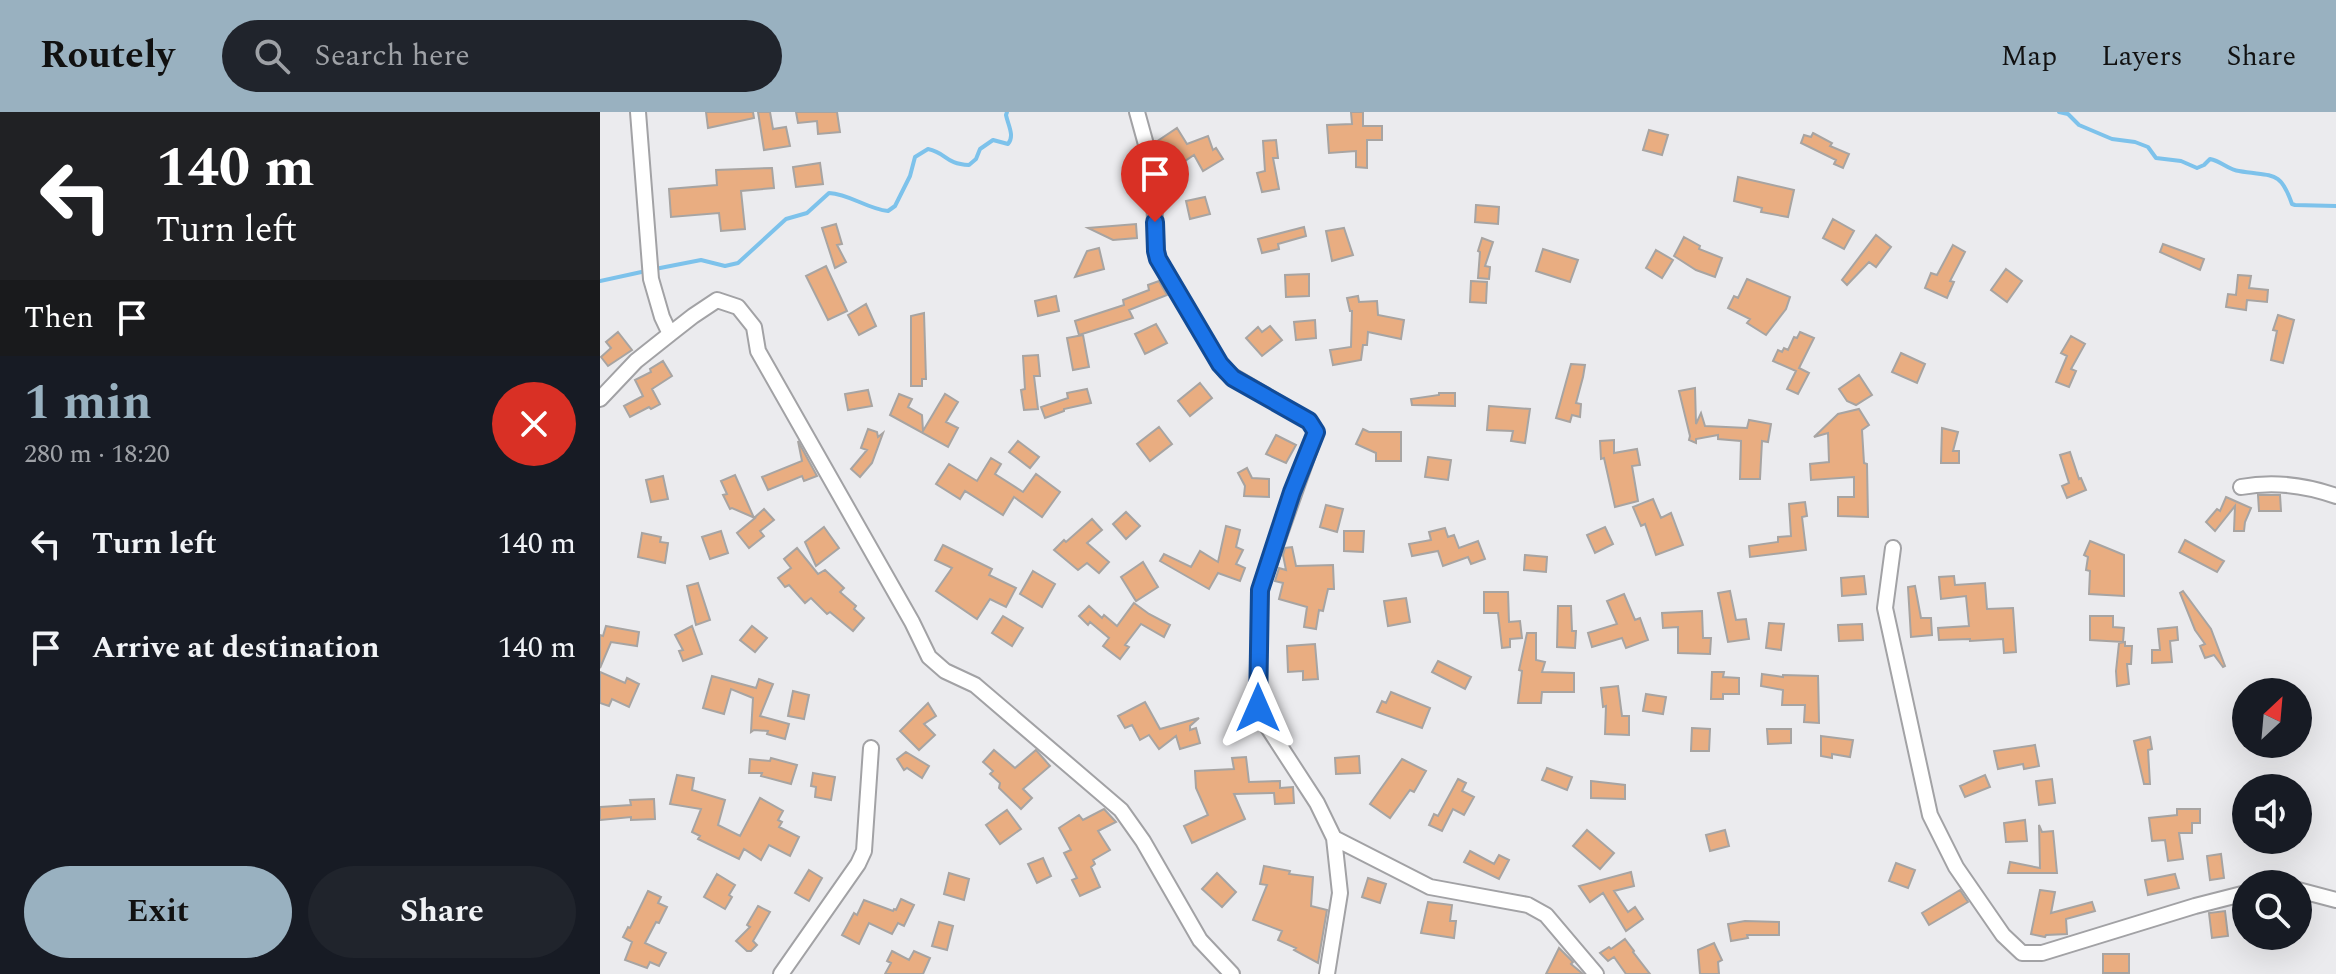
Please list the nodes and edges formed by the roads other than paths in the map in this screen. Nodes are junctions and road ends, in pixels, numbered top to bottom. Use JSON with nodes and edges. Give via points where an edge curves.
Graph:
{"nodes":[{"id":1,"x":638,"y":112,"type":"edge"},
{"id":2,"x":1137,"y":112,"type":"edge"},
{"id":3,"x":670,"y":334,"type":"junction"},
{"id":4,"x":600,"y":399,"type":"edge"},
{"id":5,"x":2241,"y":487,"type":"dead end"},
{"id":6,"x":2336,"y":496,"type":"edge"},
{"id":7,"x":1893,"y":548,"type":"dead end"},
{"id":8,"x":871,"y":748,"type":"dead end"},
{"id":9,"x":1334,"y":838,"type":"junction"},
{"id":10,"x":2312,"y":894,"type":"edge"},
{"id":11,"x":2232,"y":897,"type":"edge"},
{"id":12,"x":2336,"y":900,"type":"edge"},
{"id":13,"x":781,"y":974,"type":"edge"},
{"id":14,"x":1232,"y":974,"type":"edge"},
{"id":15,"x":1327,"y":974,"type":"edge"},
{"id":16,"x":1596,"y":974,"type":"edge"}],
"edges":[{"from":1,"to":3,"type":"street","via":[[651,279]]},
{"from":2,"to":9,"type":"street","via":[[1150,159],[1158,259],[1226,372],[1309,421],[1316,432],[1260,590],[1258,708]]},
{"from":3,"to":4,"type":"street"},
{"from":3,"to":14,"type":"street","via":[[717,300],[738,307],[754,327],[758,351],[929,657],[975,685],[1121,810],[1200,940]]},
{"from":5,"to":6,"type":"street","via":[[2280,483]]},
{"from":7,"to":11,"type":"street","via":[[1885,608],[1930,815],[1956,867],[2003,935],[2022,953],[2042,953]]},
{"from":8,"to":13,"type":"street","via":[[864,851]]},
{"from":9,"to":15,"type":"street","via":[[1340,893]]},
{"from":9,"to":16,"type":"street","via":[[1430,887],[1537,909]]},
{"from":10,"to":12,"type":"street"}]}
